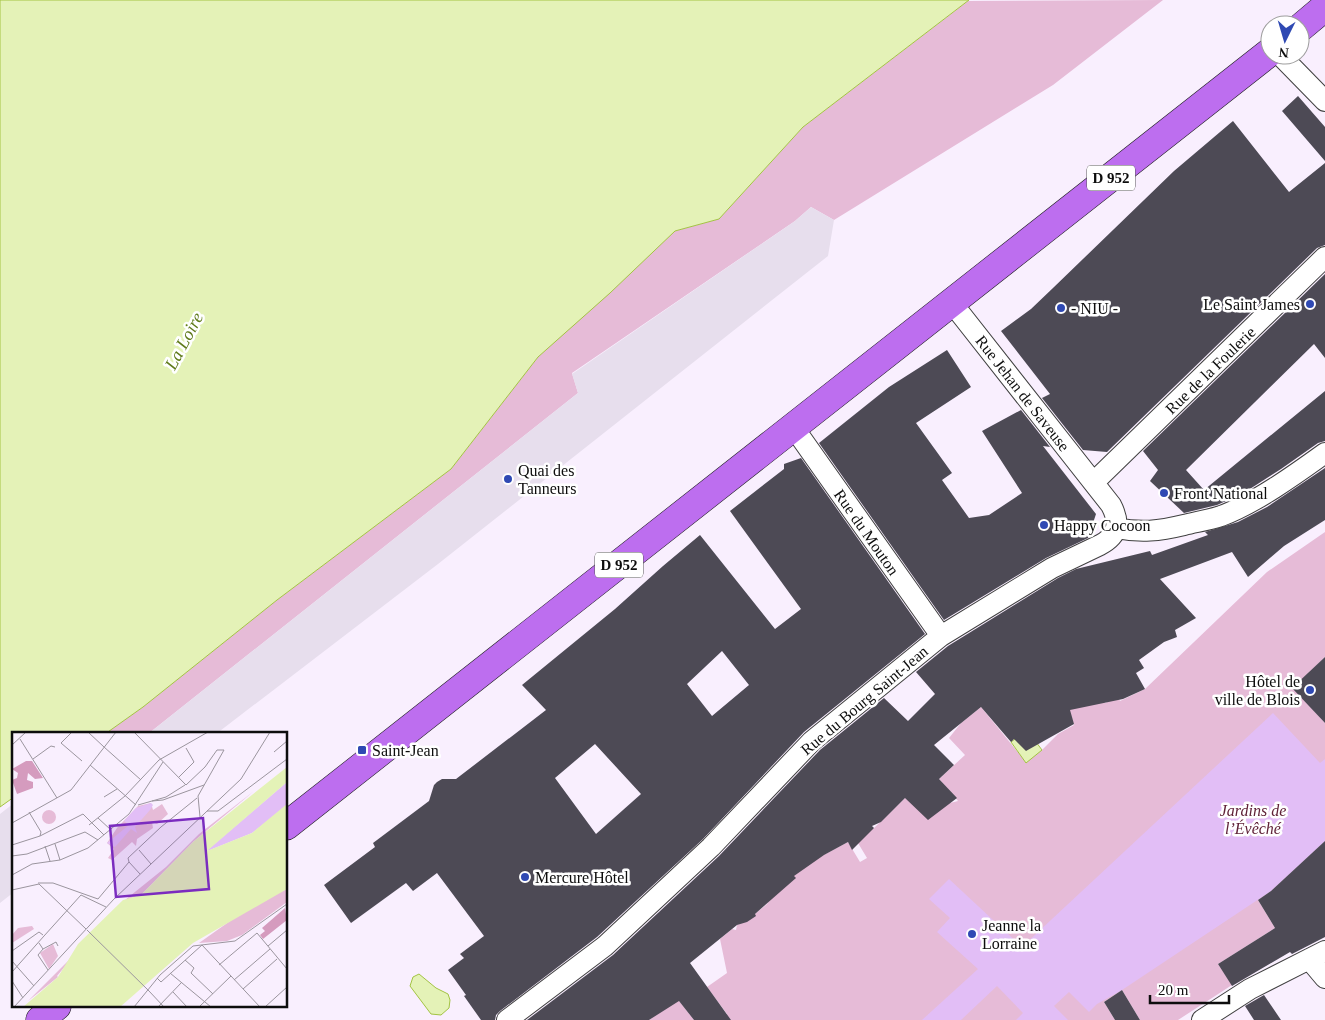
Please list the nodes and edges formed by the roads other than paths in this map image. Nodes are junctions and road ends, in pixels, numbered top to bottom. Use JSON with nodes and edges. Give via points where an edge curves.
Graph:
{"nodes":[{"id":1,"x":1325,"y":7,"type":"edge"},
{"id":2,"x":1310,"y":20,"type":"edge"},
{"id":3,"x":1260,"y":60,"type":"edge"},
{"id":4,"x":1290,"y":65,"type":"edge"},
{"id":5,"x":1325,"y":101,"type":"edge"},
{"id":6,"x":1325,"y":257,"type":"edge"},
{"id":7,"x":952,"y":304,"type":"junction"},
{"id":8,"x":794,"y":428,"type":"junction"},
{"id":9,"x":1325,"y":453,"type":"edge"},
{"id":10,"x":1094,"y":482,"type":"junction"},
{"id":11,"x":1116,"y":528,"type":"junction"},
{"id":12,"x":941,"y":636,"type":"junction"},
{"id":13,"x":288,"y":824,"type":"edge"},
{"id":14,"x":1317,"y":955,"type":"edge"},
{"id":15,"x":1325,"y":978,"type":"edge"},
{"id":16,"x":55,"y":1008,"type":"edge"},
{"id":17,"x":40,"y":1020,"type":"edge"},
{"id":18,"x":507,"y":1020,"type":"edge"},
{"id":19,"x":1202,"y":1020,"type":"edge"}],
"edges":[{"from":1,"to":2,"type":"main road"},
{"from":3,"to":7,"type":"main road","number":"D 952"},
{"from":4,"to":5,"type":"street"},
{"from":6,"to":10,"type":"street","name":"Rue de la Foulerie"},
{"from":7,"to":8,"type":"main road","number":"D 952"},
{"from":7,"to":10,"type":"street","name":"Rue Jehan de Saveuse"},
{"from":8,"to":12,"type":"street","name":"Rue du Mouton"},
{"from":8,"to":13,"type":"main road","number":"D 952"},
{"from":9,"to":11,"type":"street","via":[[1240,508],[1219,517],[1157,531]]},
{"from":10,"to":11,"type":"street","via":[[1117,516]]},
{"from":11,"to":12,"type":"street","name":"Rue du Bourg Saint-Jean","via":[[1108,541],[1052,568]]},
{"from":12,"to":18,"type":"street","name":"Rue du Bourg Saint-Jean","via":[[812,741],[712,847],[605,946]]},
{"from":14,"to":15,"type":"street"},
{"from":14,"to":19,"type":"street","via":[[1250,989]]},
{"from":16,"to":17,"type":"main road"}]}
